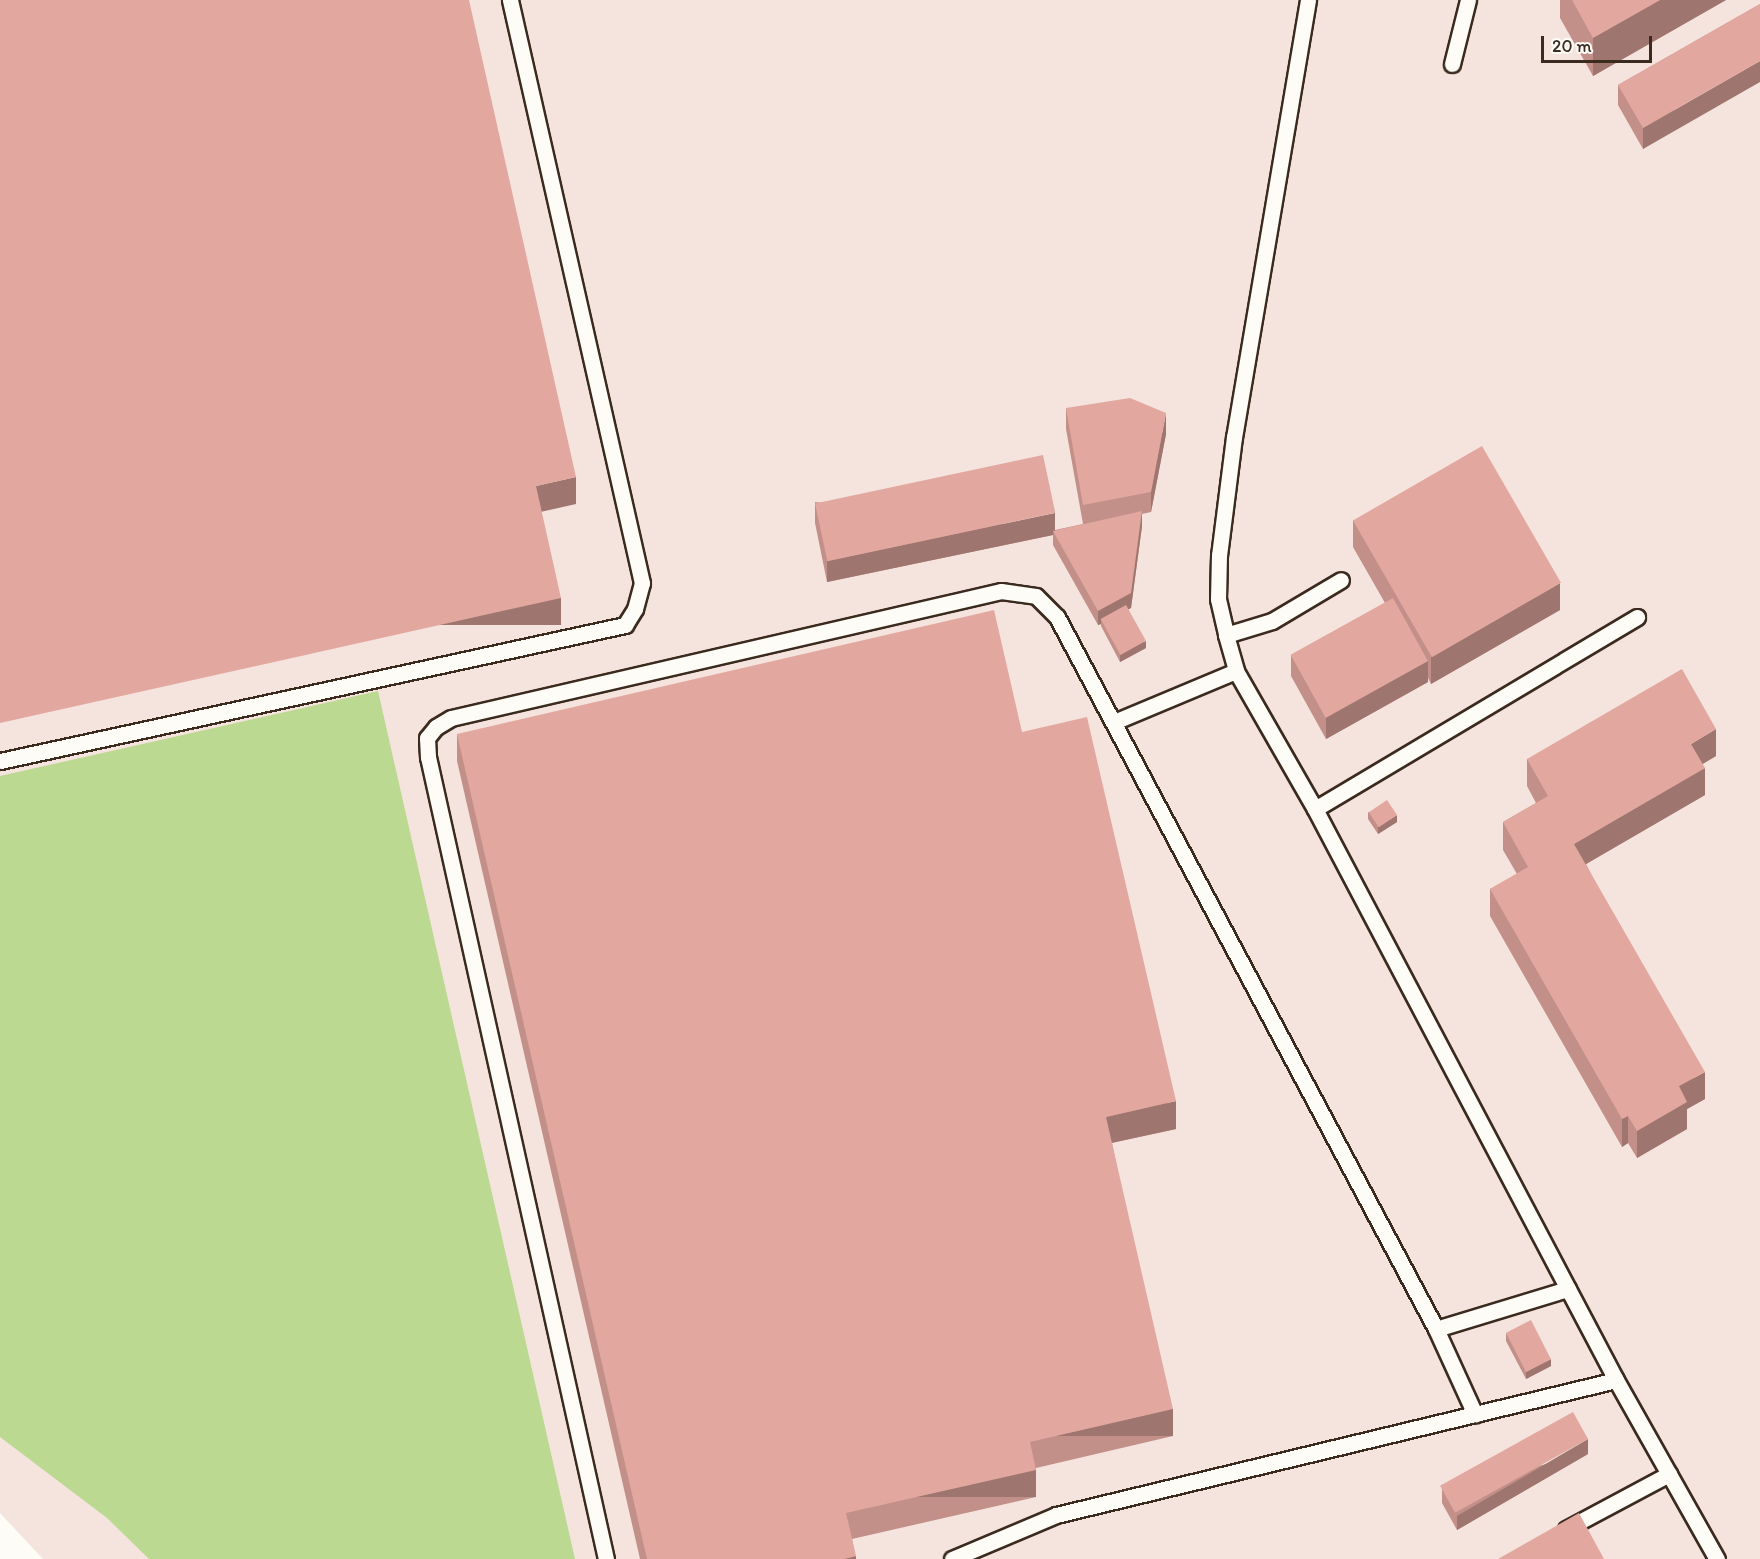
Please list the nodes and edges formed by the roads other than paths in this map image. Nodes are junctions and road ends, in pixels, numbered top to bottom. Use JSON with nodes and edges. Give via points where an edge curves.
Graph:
{"nodes":[{"id":1,"x":510,"y":0,"type":"edge"},
{"id":2,"x":1308,"y":0,"type":"edge"},
{"id":3,"x":1468,"y":0,"type":"edge"},
{"id":4,"x":1452,"y":63,"type":"dead end"},
{"id":5,"x":1341,"y":580,"type":"dead end"},
{"id":6,"x":1637,"y":617,"type":"dead end"},
{"id":7,"x":1226,"y":635,"type":"junction"},
{"id":8,"x":1236,"y":671,"type":"junction"},
{"id":9,"x":1114,"y":722,"type":"junction"},
{"id":10,"x":0,"y":761,"type":"edge"},
{"id":11,"x":1315,"y":809,"type":"junction"},
{"id":12,"x":1568,"y":1289,"type":"junction"},
{"id":13,"x":1436,"y":1329,"type":"junction"},
{"id":14,"x":1616,"y":1380,"type":"junction"},
{"id":15,"x":1475,"y":1414,"type":"junction"},
{"id":16,"x":1669,"y":1474,"type":"junction"},
{"id":17,"x":1549,"y":1538,"type":"edge"},
{"id":18,"x":606,"y":1559,"type":"edge"},
{"id":19,"x":952,"y":1559,"type":"edge"},
{"id":20,"x":1717,"y":1559,"type":"edge"}],
"edges":[{"from":1,"to":10,"type":"lane","via":[[642,583],[635,609],[625,625]]},
{"from":2,"to":7,"type":"lane","via":[[1234,437],[1219,555],[1218,598]]},
{"from":3,"to":4,"type":"lane"},
{"from":5,"to":7,"type":"lane","via":[[1272,621]]},
{"from":6,"to":11,"type":"lane"},
{"from":7,"to":8,"type":"lane"},
{"from":8,"to":9,"type":"lane"},
{"from":8,"to":11,"type":"lane"},
{"from":9,"to":13,"type":"lane"},
{"from":9,"to":18,"type":"lane","via":[[1057,617],[1036,596],[1001,591],[451,718],[427,738],[428,757]]},
{"from":11,"to":12,"type":"lane"},
{"from":12,"to":13,"type":"lane"},
{"from":12,"to":14,"type":"lane"},
{"from":13,"to":15,"type":"lane"},
{"from":14,"to":15,"type":"lane"},
{"from":14,"to":16,"type":"lane"},
{"from":15,"to":19,"type":"lane","via":[[1056,1515]]},
{"from":16,"to":17,"type":"lane"},
{"from":16,"to":20,"type":"lane"}]}
